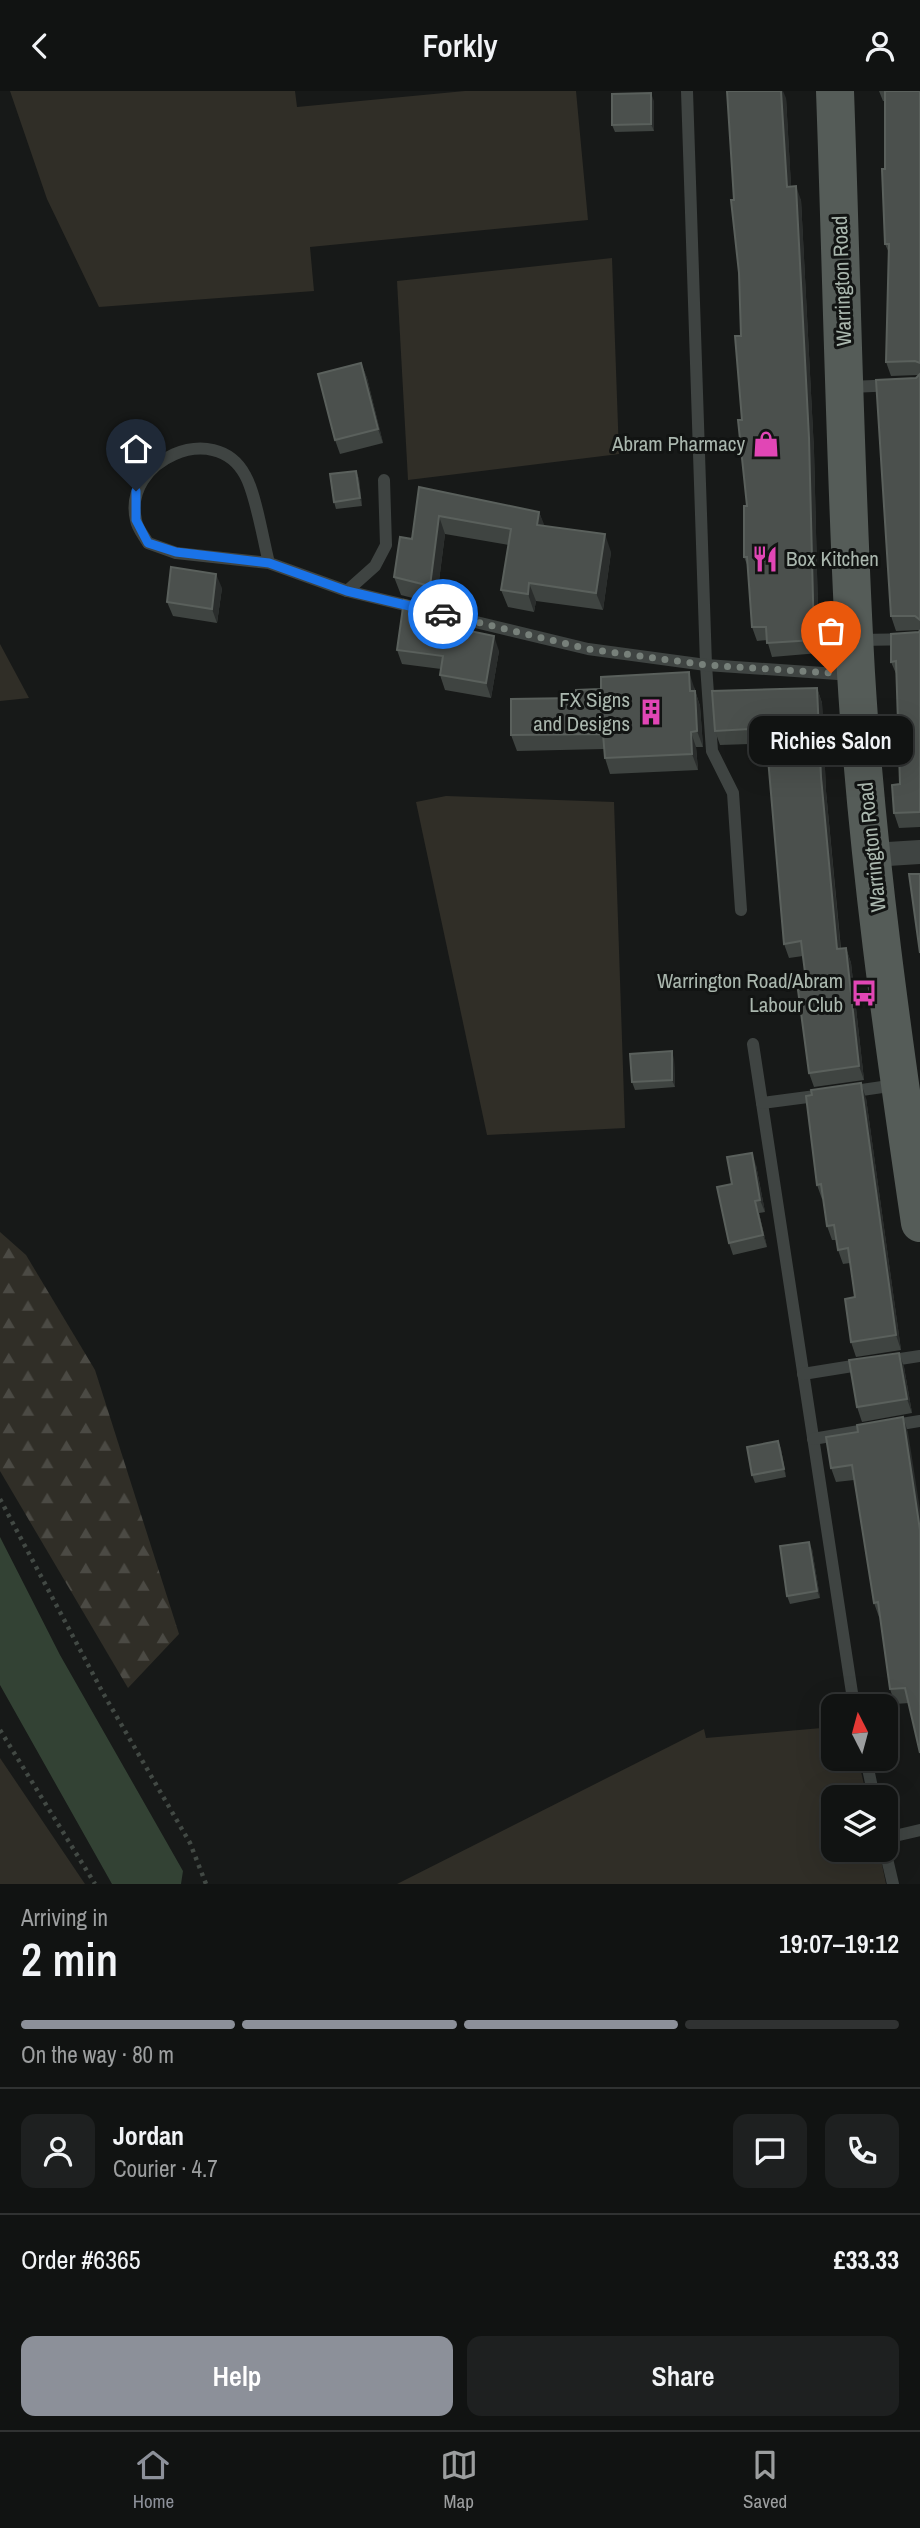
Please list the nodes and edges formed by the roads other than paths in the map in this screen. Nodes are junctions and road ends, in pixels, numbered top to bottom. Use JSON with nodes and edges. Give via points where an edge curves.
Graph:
{"nodes":[{"id":1,"x":687,"y":91,"type":"edge"},
{"id":2,"x":835,"y":91,"type":"edge"},
{"id":3,"x":920,"y":384,"type":"edge"},
{"id":4,"x":846,"y":387,"type":"junction"},
{"id":5,"x":384,"y":480,"type":"dead end"},
{"id":6,"x":269,"y":563,"type":"junction"},
{"id":7,"x":347,"y":591,"type":"junction"},
{"id":8,"x":920,"y":639,"type":"edge"},
{"id":9,"x":855,"y":657,"type":"junction"},
{"id":10,"x":706,"y":665,"type":"junction"},
{"id":11,"x":920,"y":852,"type":"edge"},
{"id":12,"x":872,"y":855,"type":"junction"},
{"id":13,"x":741,"y":910,"type":"dead end"},
{"id":14,"x":753,"y":1044,"type":"dead end"},
{"id":15,"x":900,"y":1084,"type":"junction"},
{"id":16,"x":762,"y":1103,"type":"junction"},
{"id":17,"x":920,"y":1223,"type":"edge"},
{"id":18,"x":920,"y":1356,"type":"edge"},
{"id":19,"x":803,"y":1374,"type":"junction"},
{"id":20,"x":920,"y":1421,"type":"edge"},
{"id":21,"x":813,"y":1439,"type":"junction"},
{"id":22,"x":852,"y":1694,"type":"edge"},
{"id":23,"x":920,"y":1830,"type":"edge"},
{"id":24,"x":898,"y":1835,"type":"edge"},
{"id":25,"x":888,"y":1862,"type":"edge"},
{"id":26,"x":894,"y":1884,"type":"edge"}],
"edges":[{"from":1,"to":10,"type":"lane"},
{"from":2,"to":4,"type":"main road","name":"Warrington Road"},
{"from":3,"to":4,"type":"lane"},
{"from":4,"to":9,"type":"main road","name":"Warrington Road"},
{"from":5,"to":7,"type":"lane","via":[[386,545],[376,566]]},
{"from":6,"to":6,"type":"lane","via":[[176,552],[148,543],[136,520],[136,491],[149,469],[187,450],[209,447],[227,455],[245,475]]},
{"from":6,"to":7,"type":"lane"},
{"from":7,"to":10,"type":"lane","via":[[588,649]]},
{"from":8,"to":9,"type":"lane"},
{"from":9,"to":10,"type":"lane"},
{"from":9,"to":12,"type":"main road","name":"Warrington Road"},
{"from":10,"to":13,"type":"lane","via":[[712,751],[733,793]]},
{"from":11,"to":12,"type":"street"},
{"from":12,"to":15,"type":"main road","name":"Warrington Road"},
{"from":14,"to":16,"type":"lane"},
{"from":15,"to":16,"type":"lane"},
{"from":15,"to":17,"type":"main road","name":"Warrington Road"},
{"from":16,"to":19,"type":"lane"},
{"from":18,"to":19,"type":"lane"},
{"from":19,"to":21,"type":"lane"},
{"from":20,"to":21,"type":"lane"},
{"from":21,"to":22,"type":"lane"},
{"from":23,"to":24,"type":"lane"},
{"from":25,"to":26,"type":"lane"}]}
